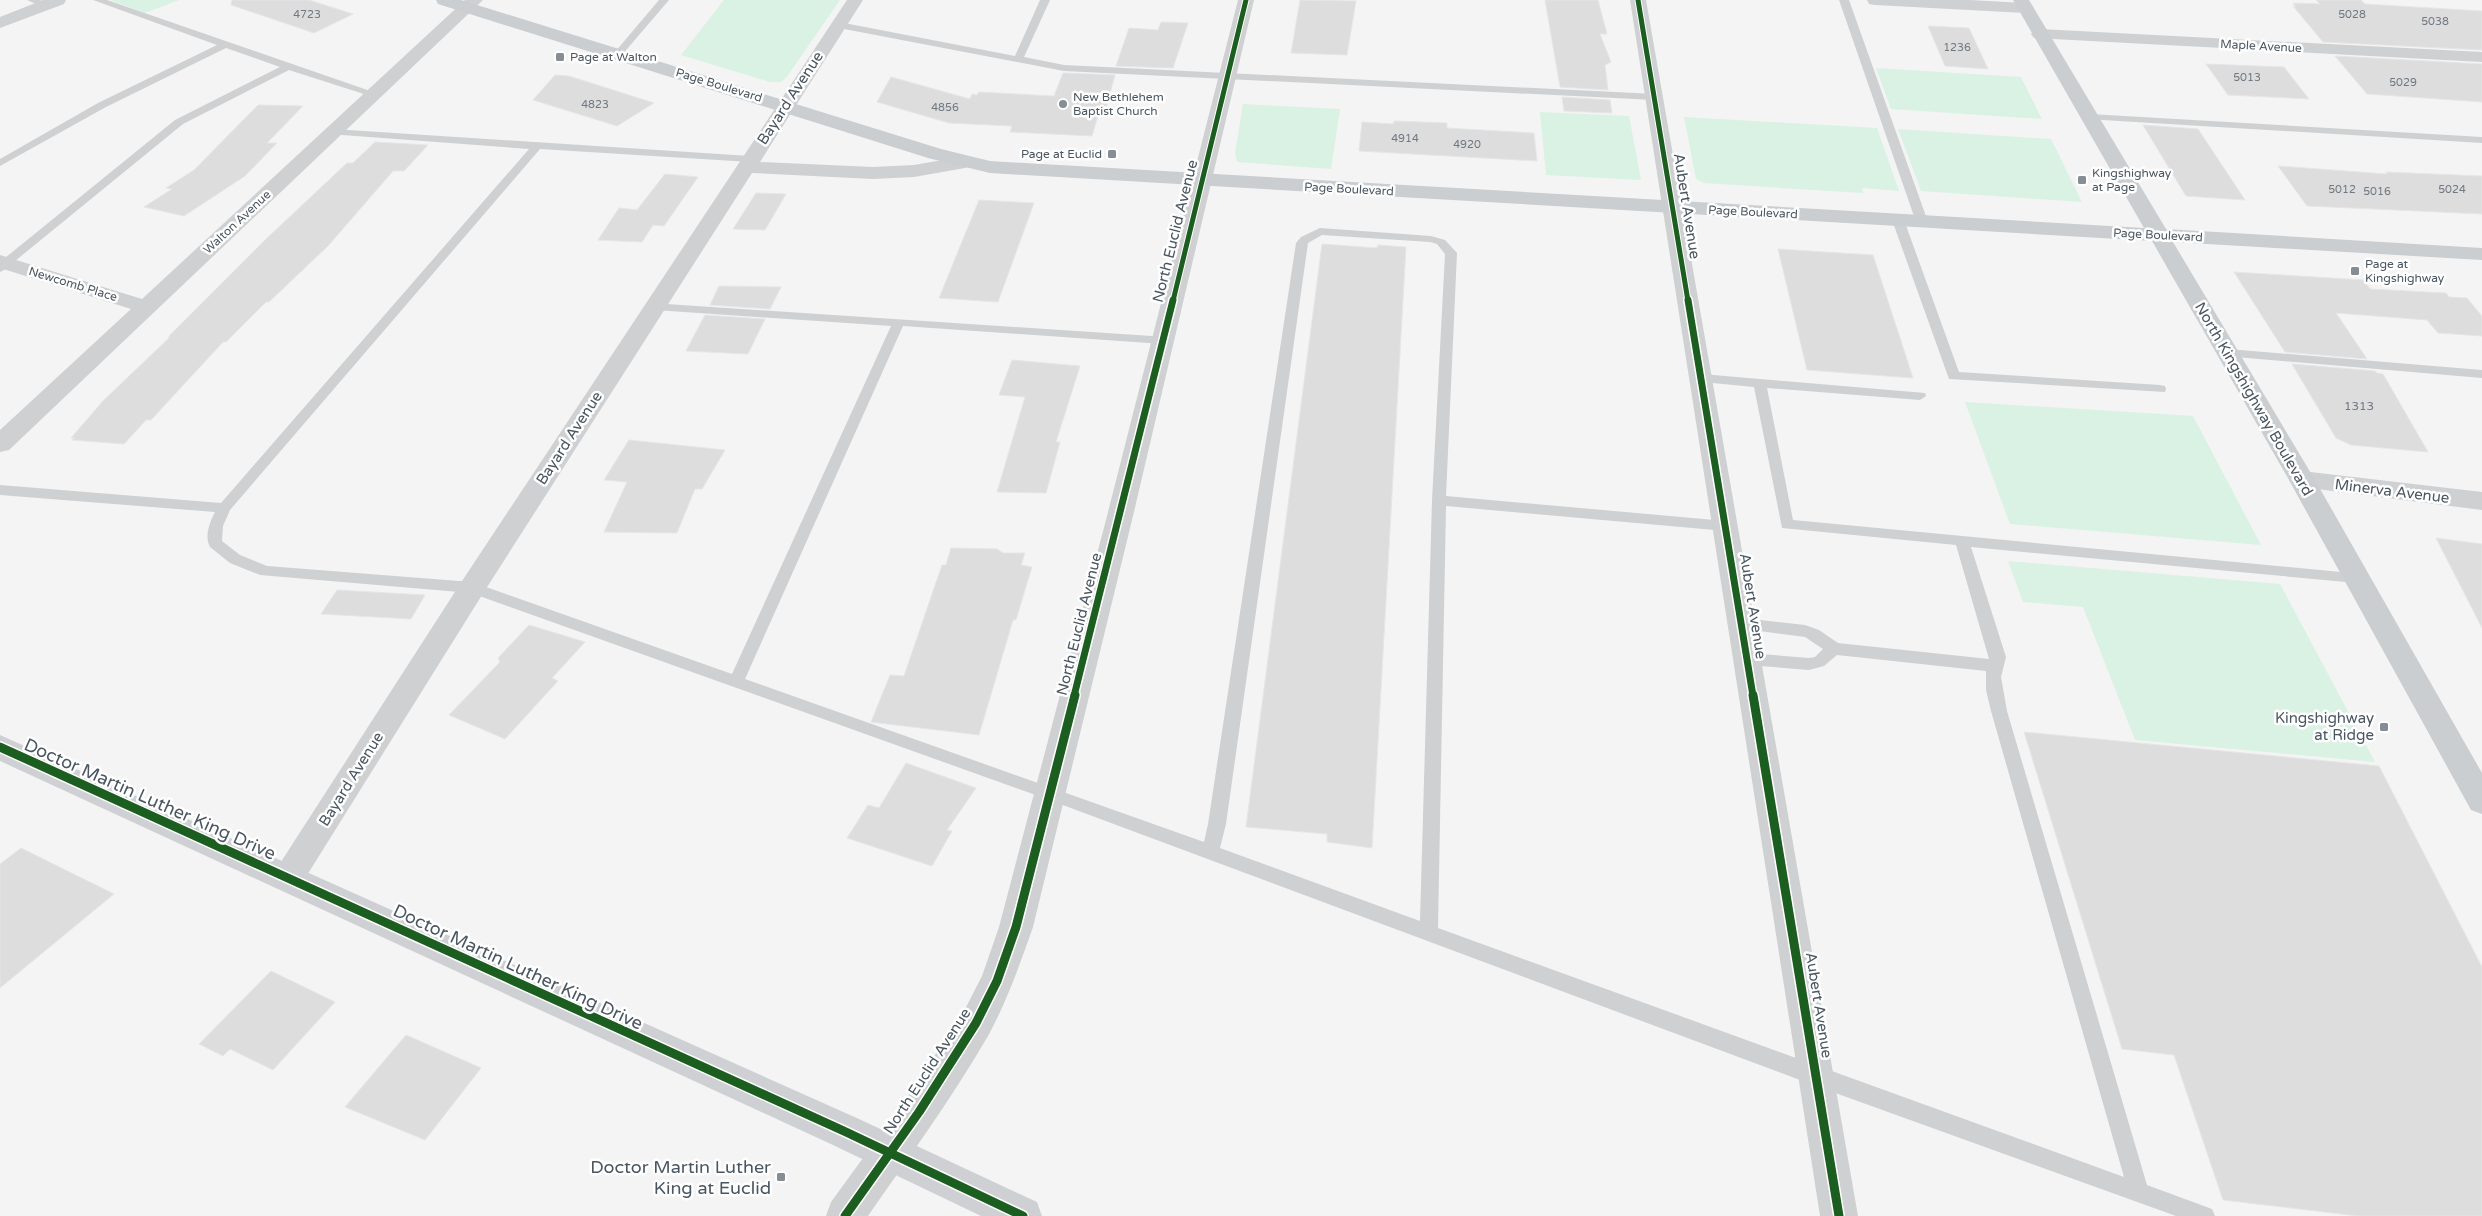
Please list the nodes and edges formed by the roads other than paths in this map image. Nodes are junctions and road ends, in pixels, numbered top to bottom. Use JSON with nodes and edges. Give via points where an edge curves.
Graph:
{"nodes":[{"id":1,"x":98,"y":0,"type":"edge"},
{"id":2,"x":444,"y":0,"type":"edge"},
{"id":3,"x":664,"y":0,"type":"edge"},
{"id":4,"x":855,"y":0,"type":"edge"},
{"id":5,"x":1045,"y":0,"type":"edge"},
{"id":6,"x":1246,"y":0,"type":"edge"},
{"id":7,"x":1638,"y":0,"type":"edge"},
{"id":8,"x":1844,"y":0,"type":"edge"},
{"id":9,"x":1876,"y":0,"type":"edge"},
{"id":10,"x":1917,"y":1,"type":"edge"},
{"id":11,"x":45,"y":2,"type":"edge"},
{"id":12,"x":472,"y":4,"type":"edge"},
{"id":13,"x":2023,"y":4,"type":"edge"},
{"id":14,"x":0,"y":23,"type":"edge"},
{"id":15,"x":839,"y":25,"type":"junction"},
{"id":16,"x":2040,"y":34,"type":"junction"},
{"id":17,"x":225,"y":46,"type":"junction"},
{"id":18,"x":618,"y":54,"type":"junction"},
{"id":19,"x":2482,"y":57,"type":"edge"},
{"id":20,"x":1018,"y":59,"type":"junction"},
{"id":21,"x":288,"y":67,"type":"junction"},
{"id":22,"x":1227,"y":76,"type":"junction"},
{"id":23,"x":374,"y":94,"type":"junction"},
{"id":24,"x":1655,"y":97,"type":"junction"},
{"id":25,"x":785,"y":106,"type":"junction"},
{"id":26,"x":2090,"y":117,"type":"junction"},
{"id":27,"x":333,"y":132,"type":"junction"},
{"id":28,"x":2482,"y":140,"type":"edge"},
{"id":29,"x":537,"y":146,"type":"junction"},
{"id":30,"x":965,"y":162,"type":"junction"},
{"id":31,"x":0,"y":163,"type":"edge"},
{"id":32,"x":748,"y":163,"type":"junction"},
{"id":33,"x":1202,"y":180,"type":"junction"},
{"id":34,"x":1674,"y":208,"type":"junction"},
{"id":35,"x":1898,"y":220,"type":"junction"},
{"id":36,"x":1922,"y":222,"type":"junction"},
{"id":37,"x":2158,"y":235,"type":"junction"},
{"id":38,"x":2482,"y":254,"type":"edge"},
{"id":39,"x":2,"y":264,"type":"edge"},
{"id":40,"x":655,"y":306,"type":"junction"},
{"id":41,"x":146,"y":307,"type":"junction"},
{"id":42,"x":899,"y":322,"type":"junction"},
{"id":43,"x":1163,"y":340,"type":"junction"},
{"id":44,"x":2228,"y":353,"type":"junction"},
{"id":45,"x":2482,"y":374,"type":"edge"},
{"id":46,"x":1702,"y":378,"type":"junction"},
{"id":47,"x":1760,"y":383,"type":"junction"},
{"id":48,"x":2160,"y":389,"type":"dead end"},
{"id":49,"x":1920,"y":396,"type":"dead end"},
{"id":50,"x":0,"y":444,"type":"edge"},
{"id":51,"x":2302,"y":480,"type":"junction"},
{"id":52,"x":0,"y":490,"type":"edge"},
{"id":53,"x":1438,"y":500,"type":"junction"},
{"id":54,"x":2482,"y":501,"type":"edge"},
{"id":55,"x":224,"y":508,"type":"junction"},
{"id":56,"x":1726,"y":526,"type":"junction"},
{"id":57,"x":1962,"y":541,"type":"junction"},
{"id":58,"x":2356,"y":578,"type":"junction"},
{"id":59,"x":472,"y":588,"type":"junction"},
{"id":60,"x":1742,"y":624,"type":"junction"},
{"id":61,"x":1834,"y":649,"type":"junction"},
{"id":62,"x":1748,"y":659,"type":"junction"},
{"id":63,"x":1994,"y":666,"type":"junction"},
{"id":64,"x":736,"y":682,"type":"junction"},
{"id":65,"x":0,"y":747,"type":"edge"},
{"id":66,"x":1050,"y":793,"type":"junction"},
{"id":67,"x":2481,"y":798,"type":"edge"},
{"id":68,"x":1210,"y":852,"type":"junction"},
{"id":69,"x":288,"y":878,"type":"junction"},
{"id":70,"x":1429,"y":933,"type":"junction"},
{"id":71,"x":1816,"y":1076,"type":"junction"},
{"id":72,"x":889,"y":1153,"type":"junction"},
{"id":73,"x":2139,"y":1192,"type":"junction"},
{"id":74,"x":845,"y":1216,"type":"edge"},
{"id":75,"x":1023,"y":1216,"type":"edge"},
{"id":76,"x":1839,"y":1216,"type":"edge"},
{"id":77,"x":2205,"y":1216,"type":"edge"}],
"edges":[{"from":1,"to":17,"type":"lane"},
{"from":2,"to":12,"type":"main road","name":"Page Boulevard"},
{"from":3,"to":18,"type":"lane"},
{"from":4,"to":15,"type":"street","name":"Bayard Avenue"},
{"from":5,"to":20,"type":"lane"},
{"from":6,"to":22,"type":"street","name":"North Euclid Avenue"},
{"from":7,"to":24,"type":"street","name":"Aubert Avenue"},
{"from":8,"to":36,"type":"lane"},
{"from":9,"to":10,"type":"street"},
{"from":10,"to":13,"type":"street"},
{"from":11,"to":14,"type":"street"},
{"from":12,"to":18,"type":"main road","name":"Page Boulevard"},
{"from":12,"to":23,"type":"street","name":"Walton Avenue"},
{"from":13,"to":16,"type":"main road","name":"North Kingshighway Boulevard"},
{"from":15,"to":20,"type":"lane"},
{"from":15,"to":25,"type":"street","name":"Bayard Avenue"},
{"from":16,"to":19,"type":"street","name":"Maple Avenue"},
{"from":16,"to":26,"type":"main road","name":"North Kingshighway Boulevard"},
{"from":17,"to":21,"type":"lane"},
{"from":17,"to":31,"type":"lane","via":[[102,105]]},
{"from":18,"to":25,"type":"main road","name":"Page Boulevard"},
{"from":20,"to":22,"type":"lane","via":[[1064,68]]},
{"from":21,"to":23,"type":"lane"},
{"from":21,"to":39,"type":"lane","via":[[179,122]]},
{"from":22,"to":24,"type":"lane"},
{"from":22,"to":33,"type":"street","name":"North Euclid Avenue"},
{"from":23,"to":27,"type":"street","name":"Walton Avenue"},
{"from":24,"to":34,"type":"street","name":"Aubert Avenue"},
{"from":25,"to":30,"type":"main road","name":"Page Boulevard"},
{"from":25,"to":32,"type":"street","name":"Bayard Avenue"},
{"from":26,"to":28,"type":"lane"},
{"from":26,"to":37,"type":"main road","name":"North Kingshighway Boulevard"},
{"from":27,"to":29,"type":"lane"},
{"from":27,"to":41,"type":"street","name":"Walton Avenue"},
{"from":29,"to":32,"type":"lane"},
{"from":29,"to":55,"type":"lane"},
{"from":30,"to":32,"type":"street","name":"Page Boulevard","via":[[914,171],[873,173]]},
{"from":30,"to":33,"type":"main road","name":"Page Boulevard","via":[[1017,170]]},
{"from":32,"to":40,"type":"street","name":"Bayard Avenue"},
{"from":33,"to":34,"type":"main road","name":"Page Boulevard"},
{"from":33,"to":43,"type":"street","name":"North Euclid Avenue"},
{"from":34,"to":35,"type":"main road","name":"Page Boulevard"},
{"from":34,"to":46,"type":"street","name":"Aubert Avenue"},
{"from":35,"to":36,"type":"main road","name":"Page Boulevard"},
{"from":35,"to":48,"type":"lane","via":[[1954,376]]},
{"from":36,"to":37,"type":"main road","name":"Page Boulevard"},
{"from":37,"to":38,"type":"main road","name":"Page Boulevard"},
{"from":37,"to":44,"type":"main road","name":"North Kingshighway Boulevard"},
{"from":39,"to":41,"type":"street","name":"Newcomb Place"},
{"from":40,"to":42,"type":"lane"},
{"from":40,"to":59,"type":"street","name":"Bayard Avenue"},
{"from":41,"to":50,"type":"street","name":"Walton Avenue"},
{"from":42,"to":43,"type":"lane"},
{"from":42,"to":64,"type":"lane"},
{"from":43,"to":66,"type":"street","name":"North Euclid Avenue"},
{"from":44,"to":45,"type":"lane"},
{"from":44,"to":51,"type":"main road","name":"North Kingshighway Boulevard"},
{"from":46,"to":47,"type":"lane"},
{"from":46,"to":56,"type":"street","name":"Aubert Avenue"},
{"from":47,"to":49,"type":"lane"},
{"from":47,"to":57,"type":"lane","via":[[1787,524]]},
{"from":51,"to":54,"type":"street","name":"Minerva Avenue"},
{"from":51,"to":58,"type":"main road","name":"North Kingshighway Boulevard"},
{"from":52,"to":55,"type":"lane"},
{"from":53,"to":56,"type":"lane"},
{"from":53,"to":68,"type":"lane","via":[[1451,253],[1441,242],[1431,239],[1320,231],[1313,234],[1302,243],[1219,814]]},
{"from":53,"to":70,"type":"lane"},
{"from":55,"to":59,"type":"lane","via":[[216,526],[215,543],[235,558],[265,571]]},
{"from":56,"to":60,"type":"street","name":"Aubert Avenue"},
{"from":57,"to":58,"type":"lane"},
{"from":57,"to":63,"type":"lane","via":[[1998,656]]},
{"from":58,"to":67,"type":"main road","name":"North Kingshighway Boulevard"},
{"from":59,"to":64,"type":"lane"},
{"from":59,"to":69,"type":"street","name":"Bayard Avenue"},
{"from":60,"to":61,"type":"lane","via":[[1805,631]]},
{"from":60,"to":62,"type":"street","name":"Aubert Avenue"},
{"from":61,"to":62,"type":"lane","via":[[1819,662],[1809,664]]},
{"from":61,"to":63,"type":"lane"},
{"from":62,"to":71,"type":"street","name":"Aubert Avenue"},
{"from":63,"to":73,"type":"lane","via":[[1993,689],[1998,711]]},
{"from":64,"to":66,"type":"lane"},
{"from":65,"to":69,"type":"main road","name":"Doctor Martin Luther King Drive"},
{"from":66,"to":68,"type":"lane"},
{"from":66,"to":72,"type":"street","name":"North Euclid Avenue","via":[[1016,927],[997,981],[950,1066]]},
{"from":68,"to":70,"type":"lane"},
{"from":69,"to":72,"type":"main road","name":"Doctor Martin Luther King Drive"},
{"from":70,"to":71,"type":"lane"},
{"from":71,"to":73,"type":"lane"},
{"from":71,"to":76,"type":"street","name":"Aubert Avenue"},
{"from":72,"to":74,"type":"street","name":"North Euclid Avenue"},
{"from":72,"to":75,"type":"main road","name":"Doctor Martin Luther King Drive"},
{"from":73,"to":77,"type":"lane"}]}
